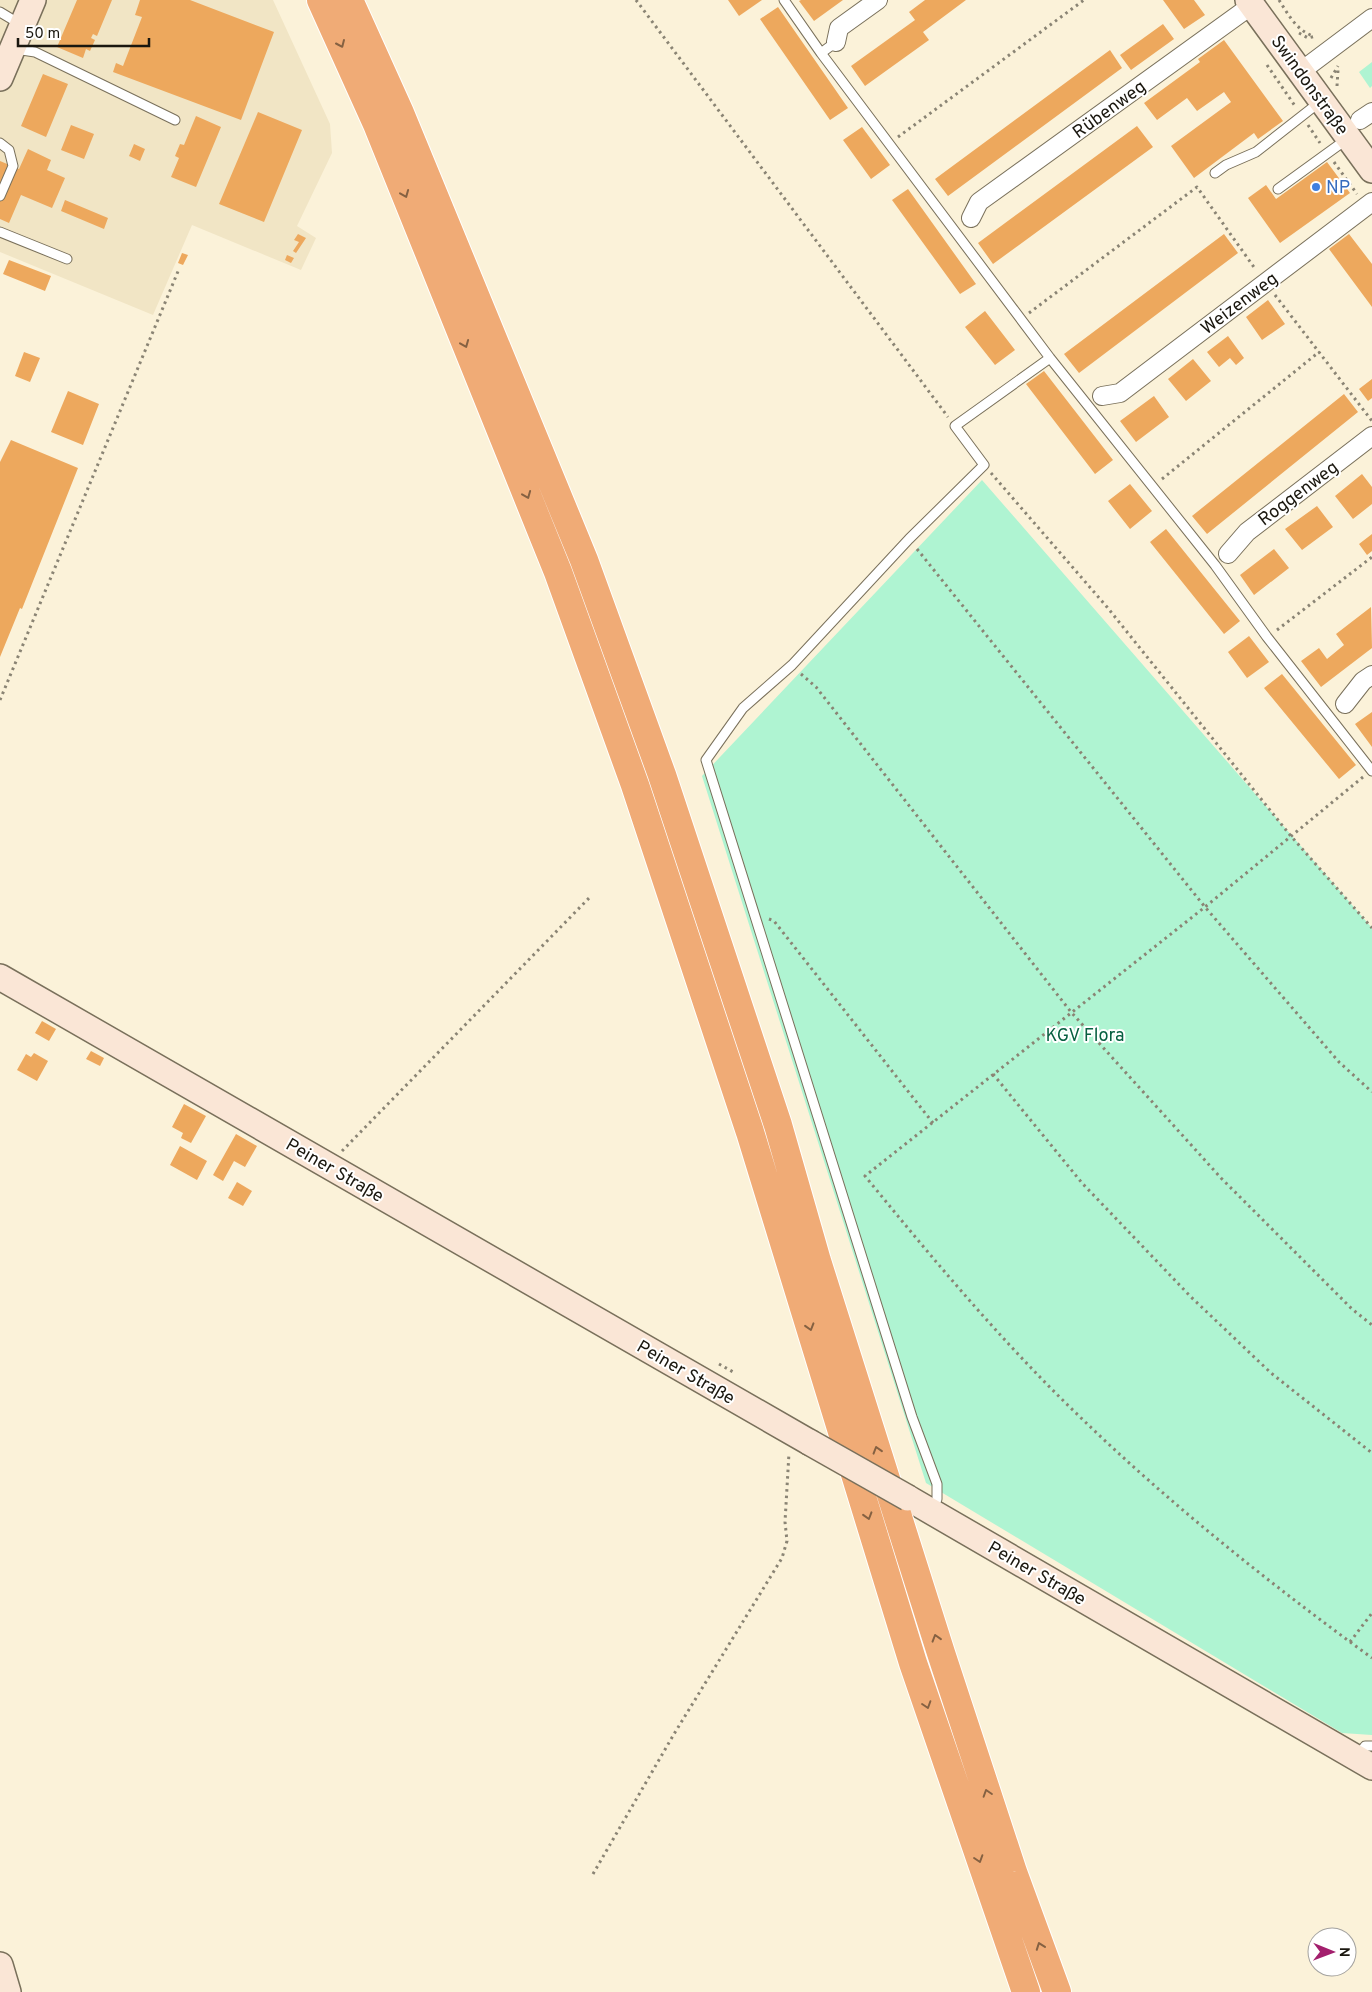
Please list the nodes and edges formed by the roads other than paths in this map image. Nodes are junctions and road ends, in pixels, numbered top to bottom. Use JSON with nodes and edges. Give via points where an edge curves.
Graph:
{"nodes":[{"id":1,"x":33,"y":0,"type":"edge"},
{"id":2,"x":321,"y":0,"type":"edge"},
{"id":3,"x":349,"y":0,"type":"edge"},
{"id":4,"x":784,"y":0,"type":"edge"},
{"id":5,"x":878,"y":0,"type":"edge"},
{"id":6,"x":1250,"y":3,"type":"edge"},
{"id":7,"x":0,"y":12,"type":"edge"},
{"id":8,"x":1372,"y":18,"type":"edge"},
{"id":9,"x":22,"y":26,"type":"junction"},
{"id":10,"x":836,"y":42,"type":"joint"},
{"id":11,"x":6,"y":48,"type":"edge"},
{"id":12,"x":820,"y":53,"type":"junction"},
{"id":13,"x":1300,"y":72,"type":"junction"},
{"id":14,"x":0,"y":78,"type":"edge"},
{"id":15,"x":1321,"y":101,"type":"junction"},
{"id":16,"x":175,"y":120,"type":"dead end"},
{"id":17,"x":1360,"y":124,"type":"edge"},
{"id":18,"x":0,"y":143,"type":"edge"},
{"id":19,"x":1372,"y":170,"type":"edge"},
{"id":20,"x":1215,"y":173,"type":"dead end"},
{"id":21,"x":1278,"y":189,"type":"dead end"},
{"id":22,"x":0,"y":196,"type":"edge"},
{"id":23,"x":1372,"y":202,"type":"edge"},
{"id":24,"x":971,"y":218,"type":"joint"},
{"id":25,"x":956,"y":230,"type":"junction"},
{"id":26,"x":0,"y":232,"type":"edge"},
{"id":27,"x":67,"y":259,"type":"dead end"},
{"id":28,"x":1050,"y":358,"type":"junction"},
{"id":29,"x":1096,"y":401,"type":"junction"},
{"id":30,"x":1372,"y":436,"type":"edge"},
{"id":31,"x":1222,"y":560,"type":"junction"},
{"id":32,"x":1372,"y":675,"type":"edge"},
{"id":33,"x":1344,"y":704,"type":"joint"},
{"id":34,"x":1329,"y":716,"type":"junction"},
{"id":35,"x":1372,"y":771,"type":"edge"},
{"id":36,"x":0,"y":976,"type":"edge"},
{"id":37,"x":932,"y":1512,"type":"junction"},
{"id":38,"x":1367,"y":1757,"type":"edge"},
{"id":39,"x":0,"y":1965,"type":"edge"},
{"id":40,"x":8,"y":1992,"type":"edge"},
{"id":41,"x":1026,"y":1992,"type":"edge"},
{"id":42,"x":1056,"y":1992,"type":"edge"}],
"edges":[{"from":1,"to":9,"type":"street"},
{"from":2,"to":41,"type":"highway","one_way":true,"via":[[377,124],[558,572],[635,785],[748,1122],[914,1663]]},
{"from":42,"to":3,"type":"highway","one_way":true,"via":[[941,1653],[817,1261],[778,1125],[662,775],[584,560],[400,113]]},
{"from":4,"to":12,"type":"lane"},
{"from":5,"to":10,"type":"street","via":[[839,28]]},
{"from":6,"to":13,"type":"street","name":"Swindonstraße"},
{"from":6,"to":24,"type":"street","name":"Rübenweg","via":[[979,202]]},
{"from":7,"to":9,"type":"lane"},
{"from":8,"to":13,"type":"street"},
{"from":9,"to":11,"type":"street"},
{"from":10,"to":12,"type":"lane"},
{"from":11,"to":14,"type":"street"},
{"from":11,"to":16,"type":"lane","via":[[36,52]]},
{"from":12,"to":25,"type":"lane"},
{"from":13,"to":15,"type":"street","name":"Swindonstraße"},
{"from":15,"to":17,"type":"street","name":"Swindonstraße"},
{"from":15,"to":20,"type":"lane","via":[[1256,152]]},
{"from":17,"to":19,"type":"street","name":"Swindonstraße"},
{"from":17,"to":21,"type":"lane"},
{"from":18,"to":22,"type":"lane","via":[[10,150],[13,166]]},
{"from":23,"to":29,"type":"street","name":"Weizenweg","via":[[1120,393]]},
{"from":24,"to":25,"type":"lane"},
{"from":25,"to":28,"type":"lane"},
{"from":26,"to":27,"type":"lane"},
{"from":28,"to":29,"type":"lane"},
{"from":28,"to":37,"type":"lane","via":[[955,426],[984,465],[909,539],[792,665],[743,708],[706,760],[912,1417],[936,1484],[937,1499]]},
{"from":29,"to":31,"type":"lane","via":[[1153,486]]},
{"from":30,"to":31,"type":"street","name":"Roggenweg","via":[[1247,532]]},
{"from":31,"to":34,"type":"lane","via":[[1267,637]]},
{"from":32,"to":33,"type":"street"},
{"from":33,"to":34,"type":"lane"},
{"from":34,"to":35,"type":"lane"},
{"from":36,"to":37,"type":"street","name":"Peiner Straße","bridge":true},
{"from":37,"to":38,"type":"street","name":"Peiner Straße"},
{"from":39,"to":40,"type":"street"}]}
